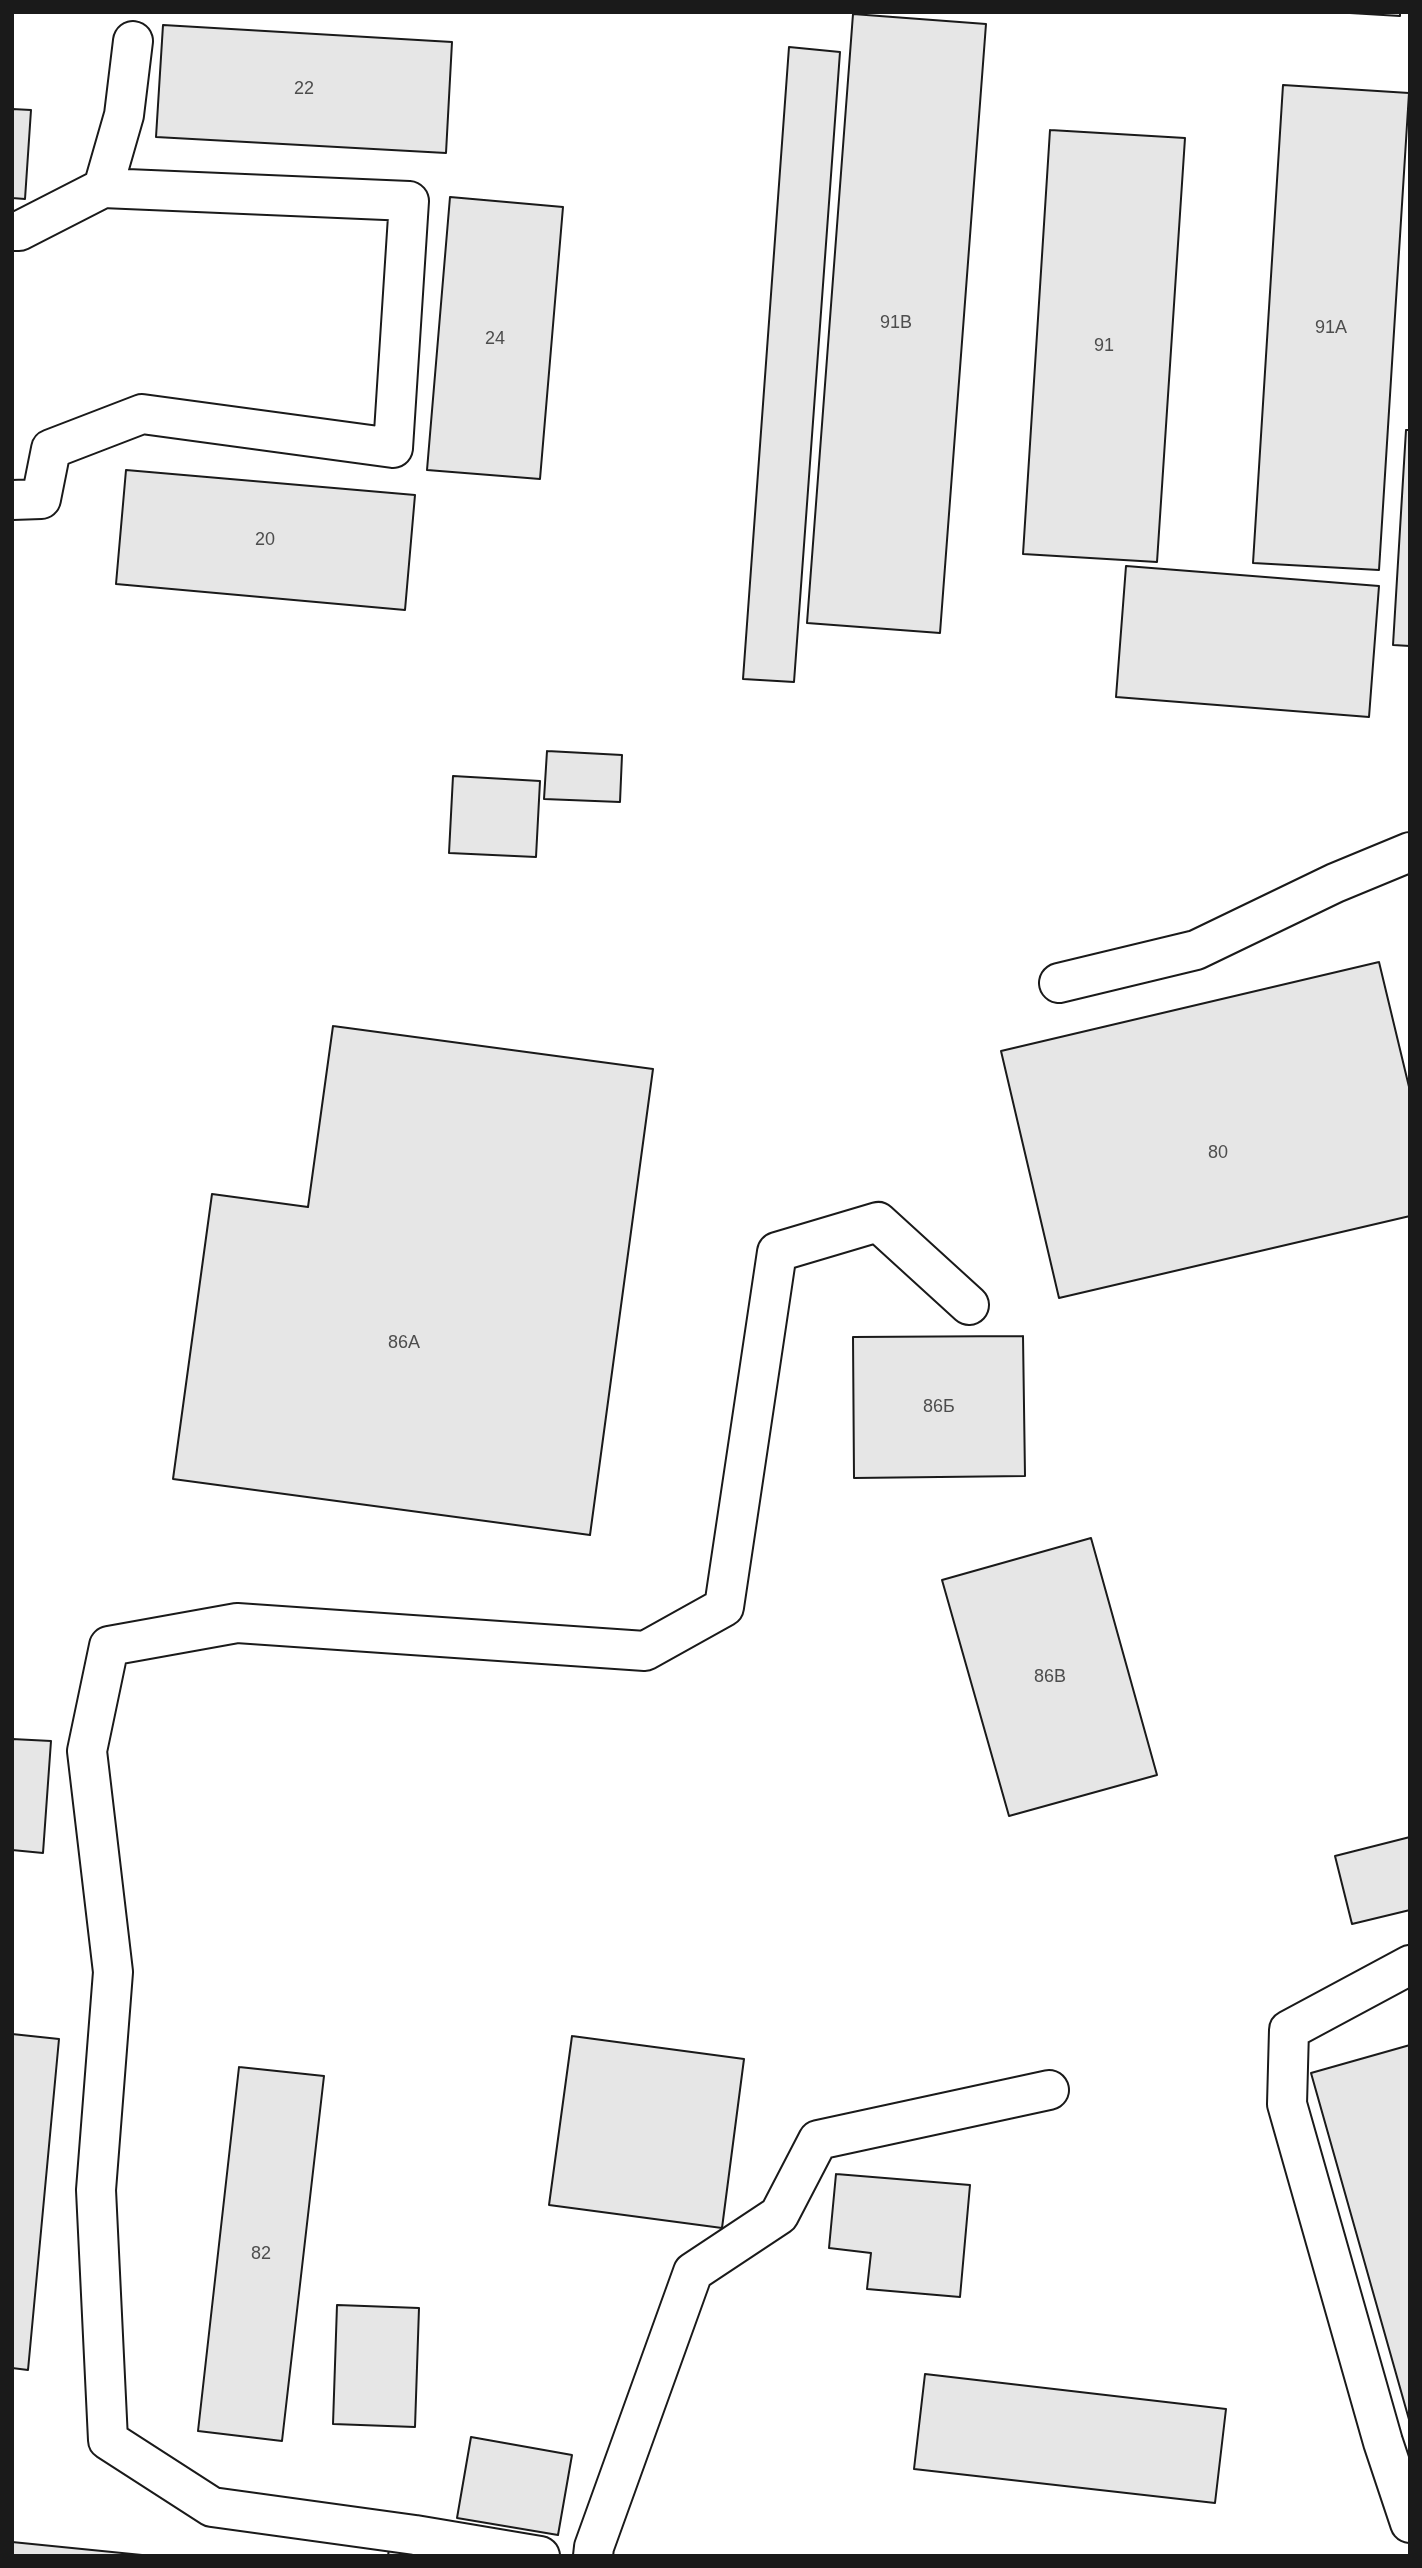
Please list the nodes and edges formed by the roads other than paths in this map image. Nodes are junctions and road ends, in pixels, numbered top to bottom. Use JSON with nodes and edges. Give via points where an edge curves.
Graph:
{"nodes":[{"id":1,"x":133,"y":41,"type":"dead end"},
{"id":2,"x":103,"y":188,"type":"junction"},
{"id":3,"x":12,"y":231,"type":"edge"},
{"id":4,"x":12,"y":500,"type":"edge"},
{"id":5,"x":1410,"y":852,"type":"edge"},
{"id":6,"x":1059,"y":983,"type":"dead end"},
{"id":7,"x":969,"y":1305,"type":"dead end"},
{"id":8,"x":1410,"y":1965,"type":"edge"},
{"id":9,"x":1049,"y":2090,"type":"dead end"},
{"id":10,"x":1410,"y":2523,"type":"edge"},
{"id":11,"x":540,"y":2556,"type":"edge"},
{"id":12,"x":593,"y":2556,"type":"edge"}],
"edges":[{"from":1,"to":2,"type":"lane","via":[[124,115]]},
{"from":2,"to":3,"type":"lane"},
{"from":2,"to":4,"type":"lane","via":[[409,201],[393,449],[142,414],[51,449],[41,499]]},
{"from":5,"to":6,"type":"lane","via":[[1196,950]]},
{"from":7,"to":11,"type":"lane","via":[[878,1222],[777,1252],[724,1607],[645,1651],[237,1623],[109,1646],[87,1751],[113,1972],[96,2190],[107,2440],[212,2507]]},
{"from":8,"to":10,"type":"lane","via":[[1289,2030],[1287,2104]]},
{"from":9,"to":12,"type":"lane","via":[[818,2140],[779,2215],[693,2272]]}]}
